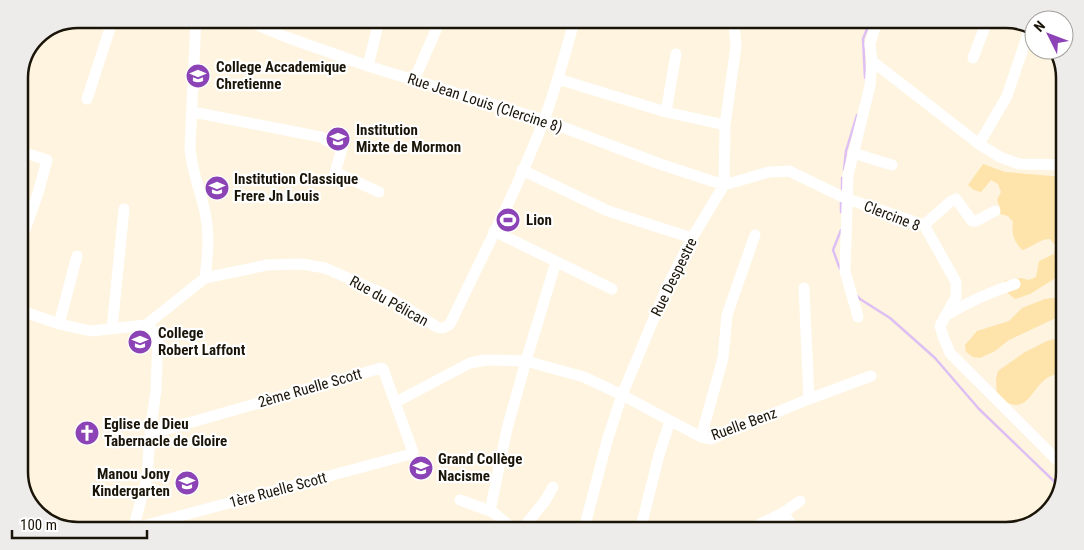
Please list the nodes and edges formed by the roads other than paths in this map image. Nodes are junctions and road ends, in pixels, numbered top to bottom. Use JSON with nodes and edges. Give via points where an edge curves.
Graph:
{"nodes":[{"id":1,"x":110,"y":28,"type":"edge"},
{"id":2,"x":196,"y":28,"type":"edge"},
{"id":3,"x":265,"y":28,"type":"edge"},
{"id":4,"x":377,"y":28,"type":"edge"},
{"id":5,"x":437,"y":28,"type":"edge"},
{"id":6,"x":572,"y":28,"type":"edge"},
{"id":7,"x":734,"y":28,"type":"edge"},
{"id":8,"x":875,"y":28,"type":"edge"},
{"id":9,"x":985,"y":28,"type":"edge"},
{"id":10,"x":1024,"y":46,"type":"edge"},
{"id":11,"x":676,"y":54,"type":"dead end"},
{"id":12,"x":974,"y":58,"type":"dead end"},
{"id":13,"x":872,"y":61,"type":"junction"},
{"id":14,"x":368,"y":66,"type":"junction"},
{"id":15,"x":558,"y":79,"type":"junction"},
{"id":16,"x":414,"y":80,"type":"junction"},
{"id":17,"x":87,"y":99,"type":"dead end"},
{"id":18,"x":192,"y":112,"type":"junction"},
{"id":19,"x":666,"y":112,"type":"junction"},
{"id":20,"x":544,"y":120,"type":"junction"},
{"id":21,"x":725,"y":125,"type":"junction"},
{"id":22,"x":979,"y":144,"type":"junction"},
{"id":23,"x":853,"y":153,"type":"junction"},
{"id":24,"x":28,"y":155,"type":"edge"},
{"id":25,"x":892,"y":165,"type":"dead end"},
{"id":26,"x":1056,"y":165,"type":"edge"},
{"id":27,"x":522,"y":170,"type":"junction"},
{"id":28,"x":724,"y":185,"type":"junction"},
{"id":29,"x":378,"y":192,"type":"dead end"},
{"id":30,"x":844,"y":197,"type":"junction"},
{"id":31,"x":124,"y":209,"type":"dead end"},
{"id":32,"x":995,"y":211,"type":"dead end"},
{"id":33,"x":28,"y":221,"type":"edge"},
{"id":34,"x":924,"y":225,"type":"junction"},
{"id":35,"x":494,"y":231,"type":"junction"},
{"id":36,"x":755,"y":235,"type":"dead end"},
{"id":37,"x":692,"y":238,"type":"junction"},
{"id":38,"x":77,"y":256,"type":"dead end"},
{"id":39,"x":556,"y":262,"type":"junction"},
{"id":40,"x":205,"y":278,"type":"junction"},
{"id":41,"x":1015,"y":284,"type":"dead end"},
{"id":42,"x":804,"y":288,"type":"dead end"},
{"id":43,"x":612,"y":289,"type":"dead end"},
{"id":44,"x":28,"y":313,"type":"edge"},
{"id":45,"x":858,"y":317,"type":"dead end"},
{"id":46,"x":944,"y":317,"type":"junction"},
{"id":47,"x":59,"y":324,"type":"junction"},
{"id":48,"x":146,"y":325,"type":"junction"},
{"id":49,"x":112,"y":330,"type":"junction"},
{"id":50,"x":526,"y":361,"type":"junction"},
{"id":51,"x":871,"y":376,"type":"dead end"},
{"id":52,"x":622,"y":395,"type":"junction"},
{"id":53,"x":809,"y":399,"type":"junction"},
{"id":54,"x":396,"y":402,"type":"junction"},
{"id":55,"x":670,"y":421,"type":"junction"},
{"id":56,"x":150,"y":434,"type":"junction"},
{"id":57,"x":701,"y":437,"type":"junction"},
{"id":58,"x":413,"y":453,"type":"joint"},
{"id":59,"x":1056,"y":459,"type":"edge"},
{"id":60,"x":553,"y":487,"type":"dead end"},
{"id":61,"x":460,"y":500,"type":"dead end"},
{"id":62,"x":800,"y":501,"type":"dead end"},
{"id":63,"x":490,"y":511,"type":"junction"},
{"id":64,"x":783,"y":513,"type":"junction"},
{"id":65,"x":135,"y":522,"type":"edge"},
{"id":66,"x":158,"y":522,"type":"edge"},
{"id":67,"x":504,"y":522,"type":"edge"},
{"id":68,"x":528,"y":522,"type":"edge"},
{"id":69,"x":586,"y":522,"type":"edge"},
{"id":70,"x":645,"y":522,"type":"edge"},
{"id":71,"x":764,"y":522,"type":"edge"},
{"id":72,"x":789,"y":522,"type":"edge"}],
"edges":[{"from":1,"to":17,"type":"street"},
{"from":2,"to":18,"type":"street"},
{"from":3,"to":14,"type":"street","name":"Rue Jean Louis (Clercine 8)"},
{"from":4,"to":14,"type":"street"},
{"from":5,"to":16,"type":"street"},
{"from":6,"to":15,"type":"street"},
{"from":7,"to":21,"type":"street","via":[[736,46]]},
{"from":8,"to":13,"type":"street","via":[[870,44]]},
{"from":9,"to":12,"type":"street"},
{"from":10,"to":22,"type":"street","via":[[1007,96]]},
{"from":11,"to":19,"type":"street"},
{"from":13,"to":22,"type":"street"},
{"from":13,"to":23,"type":"street","via":[[869,93]]},
{"from":14,"to":16,"type":"street","name":"Rue Jean Louis (Clercine 8)"},
{"from":15,"to":19,"type":"street"},
{"from":15,"to":20,"type":"street"},
{"from":16,"to":20,"type":"street","name":"Rue Jean Louis (Clercine 8)"},
{"from":18,"to":29,"type":"street","via":[[321,137],[342,149],[335,172]]},
{"from":18,"to":40,"type":"street","via":[[191,160],[209,246]]},
{"from":19,"to":21,"type":"street"},
{"from":20,"to":27,"type":"street"},
{"from":20,"to":28,"type":"street","name":"Rue Jean Louis (Clercine 8)"},
{"from":21,"to":28,"type":"street"},
{"from":22,"to":26,"type":"street","via":[[1019,164]]},
{"from":23,"to":25,"type":"street"},
{"from":23,"to":30,"type":"street"},
{"from":24,"to":33,"type":"street","via":[[47,160]]},
{"from":27,"to":35,"type":"street"},
{"from":27,"to":37,"type":"street","via":[[608,211]]},
{"from":28,"to":30,"type":"street","name":"Clercine 8","via":[[769,172],[789,171]]},
{"from":28,"to":37,"type":"street","name":"Rue Despestre"},
{"from":30,"to":34,"type":"street","name":"Clercine 8"},
{"from":30,"to":45,"type":"street","via":[[845,271]]},
{"from":31,"to":49,"type":"street"},
{"from":32,"to":34,"type":"street","via":[[972,220],[956,199]]},
{"from":34,"to":46,"type":"street","name":"Clercine 8","via":[[956,282],[956,297]]},
{"from":35,"to":39,"type":"street"},
{"from":35,"to":40,"type":"street","name":"Rue du Pélican","via":[[450,324],[444,328],[437,327],[384,294],[325,268],[302,264],[267,265]]},
{"from":36,"to":57,"type":"street","via":[[726,315],[722,358]]},
{"from":37,"to":52,"type":"street","name":"Rue Despestre"},
{"from":38,"to":47,"type":"street"},
{"from":39,"to":43,"type":"street"},
{"from":39,"to":50,"type":"street"},
{"from":40,"to":48,"type":"street","name":"Rue du Pélican"},
{"from":41,"to":46,"type":"street","via":[[976,298]]},
{"from":42,"to":53,"type":"street"},
{"from":44,"to":47,"type":"street"},
{"from":46,"to":59,"type":"street","via":[[940,326],[950,353]]},
{"from":47,"to":49,"type":"street","via":[[91,331]]},
{"from":48,"to":49,"type":"street"},
{"from":48,"to":56,"type":"street","via":[[158,335]]},
{"from":50,"to":52,"type":"street","name":"Ruelle Benz","via":[[584,377]]},
{"from":50,"to":54,"type":"street","name":"Ruelle Benz","via":[[470,363]]},
{"from":50,"to":63,"type":"street","via":[[507,428]]},
{"from":51,"to":53,"type":"street","name":"Ruelle Benz"},
{"from":52,"to":55,"type":"street","name":"Ruelle Benz"},
{"from":52,"to":69,"type":"street","name":"Rue Despestre"},
{"from":53,"to":57,"type":"street","name":"Ruelle Benz","via":[[716,438]]},
{"from":54,"to":56,"type":"street","name":"2ème Ruelle Scott","via":[[381,368]]},
{"from":54,"to":58,"type":"street","name":"2ème Ruelle Scott"},
{"from":55,"to":57,"type":"street","name":"Ruelle Benz"},
{"from":55,"to":70,"type":"street"},
{"from":56,"to":65,"type":"street","via":[[147,477]]},
{"from":58,"to":66,"type":"street","name":"1ère Ruelle Scott"},
{"from":60,"to":68,"type":"street"},
{"from":61,"to":63,"type":"street"},
{"from":62,"to":64,"type":"street"},
{"from":63,"to":67,"type":"street"},
{"from":64,"to":71,"type":"street"},
{"from":64,"to":72,"type":"street"}]}
